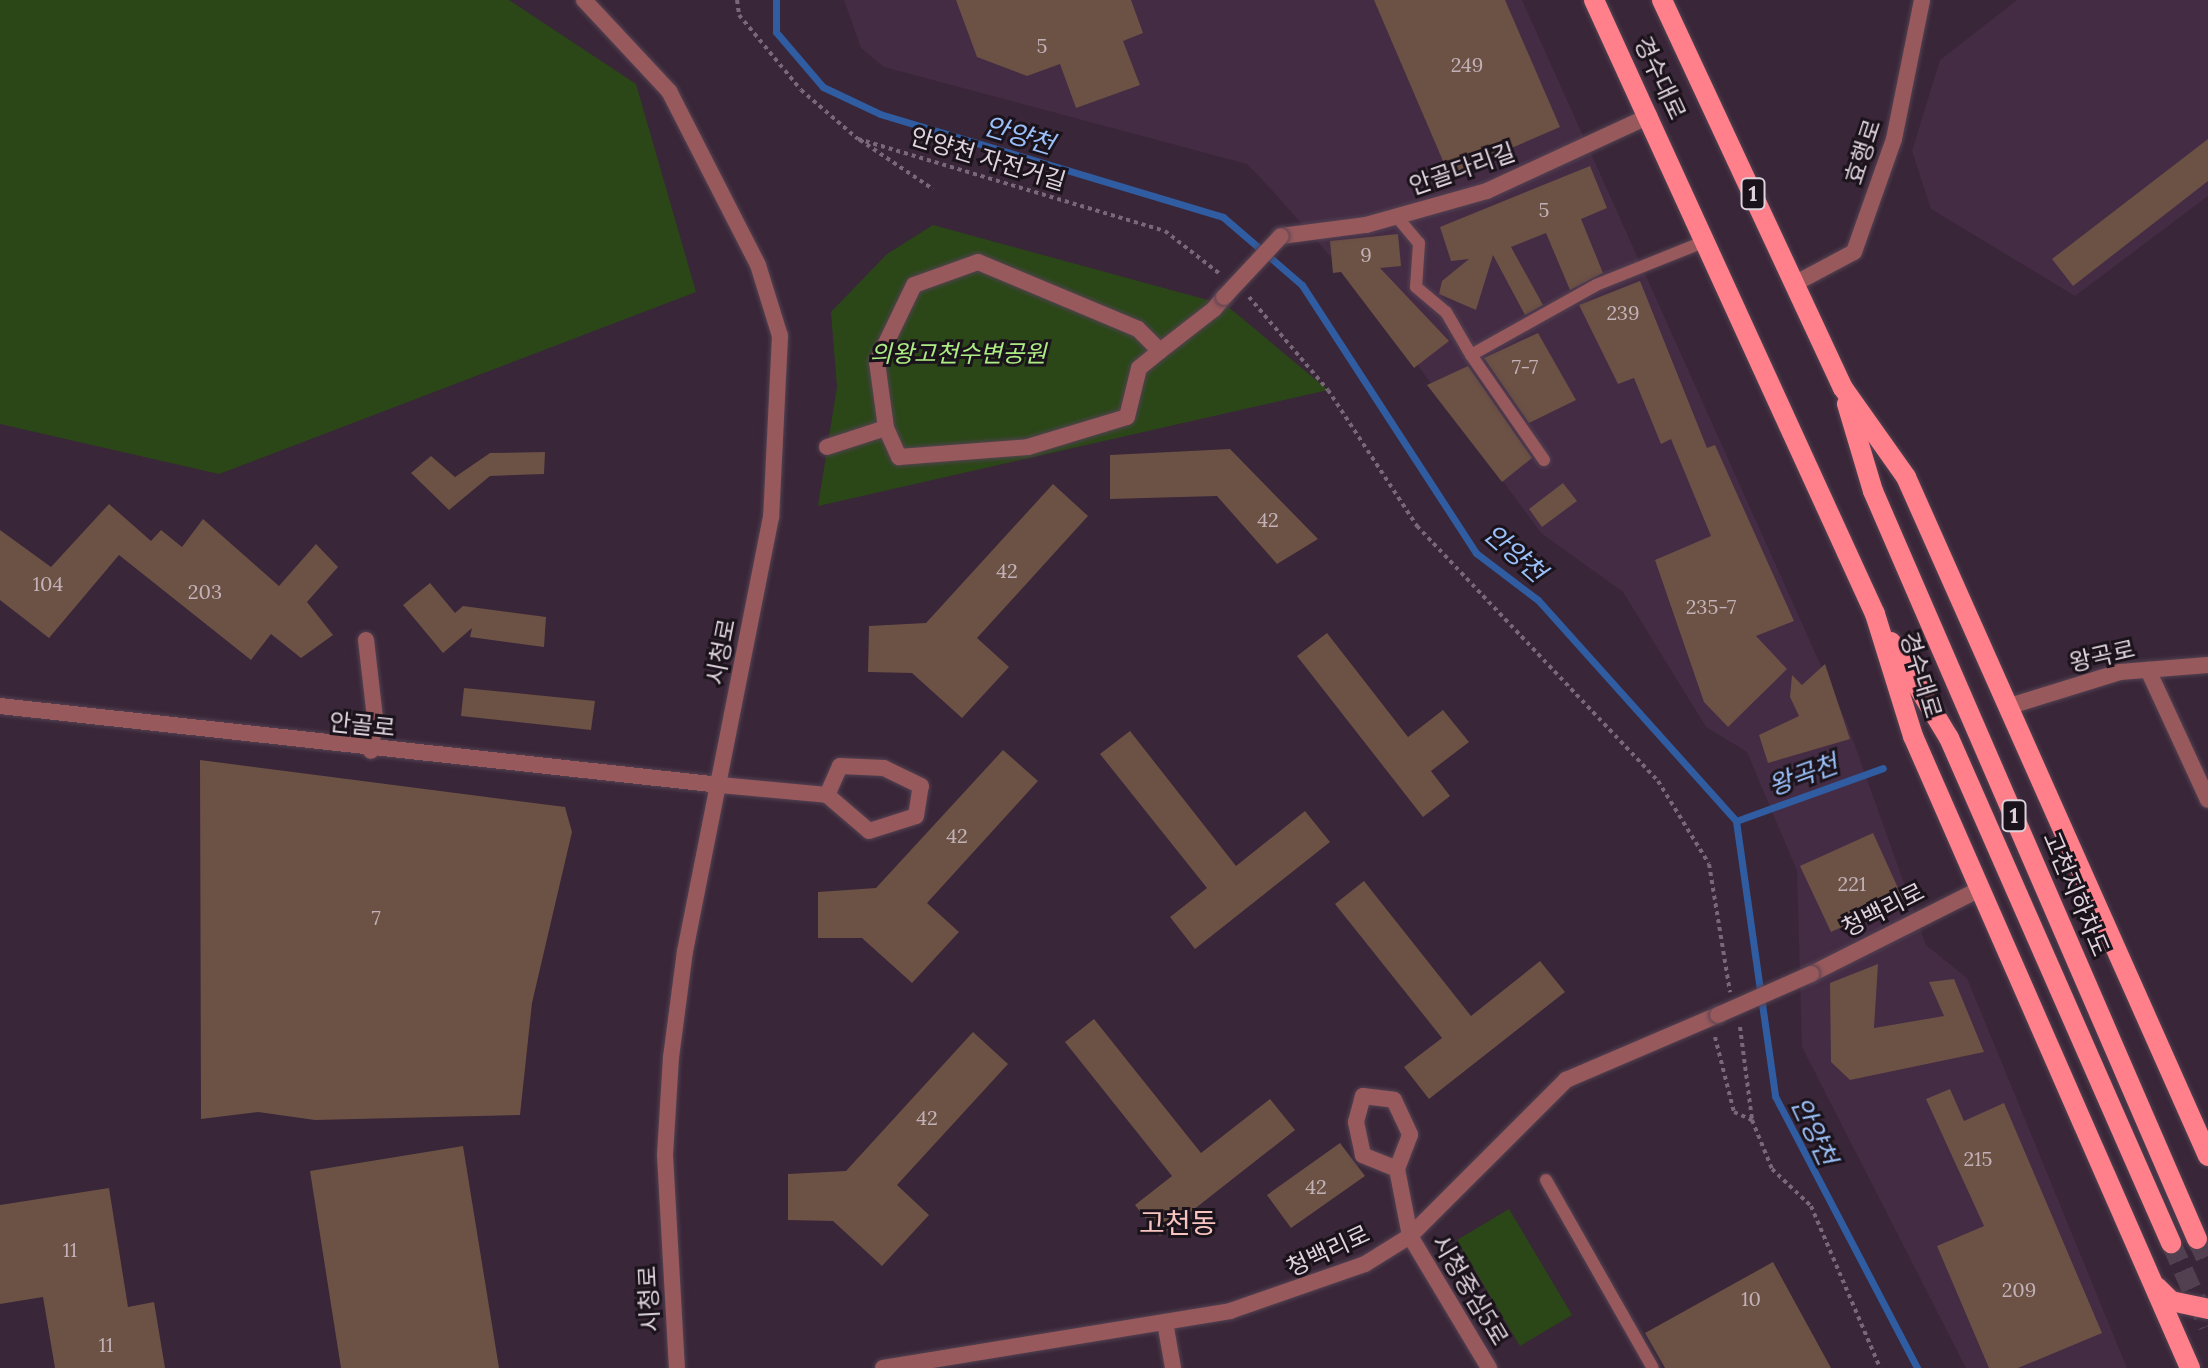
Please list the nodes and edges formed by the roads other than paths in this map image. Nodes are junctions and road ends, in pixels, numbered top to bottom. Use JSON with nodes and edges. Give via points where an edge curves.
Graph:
{"nodes":[{"id":1,"x":584,"y":0,"type":"edge"},
{"id":2,"x":1594,"y":0,"type":"edge"},
{"id":3,"x":1662,"y":0,"type":"edge"},
{"id":4,"x":1922,"y":0,"type":"edge"},
{"id":5,"x":1649,"y":116,"type":"junction"},
{"id":6,"x":1397,"y":217,"type":"junction"},
{"id":7,"x":1706,"y":241,"type":"junction"},
{"id":8,"x":1794,"y":284,"type":"junction"},
{"id":9,"x":1160,"y":351,"type":"junction"},
{"id":10,"x":1471,"y":355,"type":"junction"},
{"id":11,"x":1843,"y":388,"type":"junction"},
{"id":12,"x":886,"y":428,"type":"junction"},
{"id":13,"x":827,"y":447,"type":"dead end"},
{"id":14,"x":1544,"y":460,"type":"dead end"},
{"id":15,"x":1875,"y":614,"type":"junction"},
{"id":16,"x":366,"y":640,"type":"dead end"},
{"id":17,"x":2208,"y":665,"type":"edge"},
{"id":18,"x":2148,"y":670,"type":"junction"},
{"id":19,"x":0,"y":706,"type":"edge"},
{"id":20,"x":2010,"y":706,"type":"junction"},
{"id":21,"x":371,"y":751,"type":"junction"},
{"id":22,"x":720,"y":785,"type":"junction"},
{"id":23,"x":827,"y":795,"type":"junction"},
{"id":24,"x":2208,"y":800,"type":"edge"},
{"id":25,"x":1978,"y":890,"type":"junction"},
{"id":26,"x":2208,"y":1156,"type":"edge"},
{"id":27,"x":1397,"y":1169,"type":"junction"},
{"id":28,"x":1546,"y":1180,"type":"dead end"},
{"id":29,"x":1410,"y":1236,"type":"junction"},
{"id":30,"x":2197,"y":1239,"type":"tunnel mouth"},
{"id":31,"x":2171,"y":1243,"type":"tunnel mouth"},
{"id":32,"x":2149,"y":1278,"type":"junction"},
{"id":33,"x":2208,"y":1309,"type":"edge"},
{"id":34,"x":1165,"y":1322,"type":"junction"},
{"id":35,"x":677,"y":1368,"type":"edge"},
{"id":36,"x":883,"y":1368,"type":"edge"},
{"id":37,"x":1173,"y":1368,"type":"edge"},
{"id":38,"x":1489,"y":1368,"type":"edge"},
{"id":39,"x":1653,"y":1368,"type":"edge"},
{"id":40,"x":2190,"y":1368,"type":"edge"}],
"edges":[{"from":1,"to":22,"type":"street","name":"시청로","via":[[669,91],[758,265],[780,336],[771,517]]},
{"from":2,"to":5,"type":"main road","name":"경수대로","number":"1"},
{"from":3,"to":8,"type":"main road","name":"경수대로","number":"1"},
{"from":4,"to":8,"type":"street","name":"효행로","via":[[1894,139],[1854,252]]},
{"from":5,"to":6,"type":"street","name":"안골다리길","via":[[1487,191]]},
{"from":5,"to":7,"type":"main road","name":"경수대로","number":"1"},
{"from":6,"to":9,"type":"street","name":"안골다리길","bridge":true,"via":[[1281,236],[1214,309]]},
{"from":6,"to":10,"type":"lane","via":[[1419,243],[1416,287],[1446,312]]},
{"from":7,"to":10,"type":"lane","via":[[1596,285]]},
{"from":7,"to":15,"type":"main road","name":"경수대로","number":"1"},
{"from":8,"to":11,"type":"main road","name":"경수대로","number":"1"},
{"from":9,"to":12,"type":"street","via":[[1139,368],[1127,417],[1028,447],[899,457]]},
{"from":9,"to":12,"type":"street","via":[[1138,329],[978,262],[914,285],[877,362]]},
{"from":10,"to":14,"type":"lane"},
{"from":11,"to":20,"type":"main road","name":"경수대로","number":"1","via":[[1906,477]]},
{"from":11,"to":30,"type":"main road","name":"고천지하차도","number":"1","via":[[1873,491]]},
{"from":12,"to":13,"type":"street"},
{"from":15,"to":25,"type":"main road","name":"경수대로","number":"1","via":[[1913,736]]},
{"from":15,"to":31,"type":"main road","number":"1","via":[[1949,738]]},
{"from":16,"to":21,"type":"street","via":[[375,718]]},
{"from":17,"to":18,"type":"street","name":"왕곡로"},
{"from":18,"to":20,"type":"street","name":"왕곡로"},
{"from":18,"to":24,"type":"street"},
{"from":19,"to":21,"type":"street","name":"안골로"},
{"from":20,"to":26,"type":"main road","name":"경수대로","number":"1"},
{"from":21,"to":22,"type":"street","name":"안골로"},
{"from":22,"to":23,"type":"street","name":"안골로"},
{"from":22,"to":35,"type":"street","name":"시청로","via":[[685,951],[671,1057],[665,1155]]},
{"from":23,"to":23,"type":"street","via":[[869,831],[916,816],[921,786],[884,768],[840,766]]},
{"from":25,"to":29,"type":"street","name":"청백리로","bridge":true,"via":[[1811,974],[1566,1080]]},
{"from":25,"to":32,"type":"main road","name":"경수대로","number":"1"},
{"from":27,"to":27,"type":"street","via":[[1410,1135],[1394,1100],[1363,1096],[1356,1122],[1363,1155]]},
{"from":27,"to":29,"type":"street","name":"시청중심5로"},
{"from":28,"to":39,"type":"lane"},
{"from":29,"to":34,"type":"street","name":"청백리로","via":[[1291,1296]]},
{"from":29,"to":38,"type":"street","name":"시청중심5로"},
{"from":32,"to":33,"type":"main road","via":[[2171,1301]]},
{"from":32,"to":40,"type":"main road","name":"경수대로","number":"1"},
{"from":34,"to":36,"type":"street","name":"청백리로"},
{"from":34,"to":37,"type":"street"}]}
